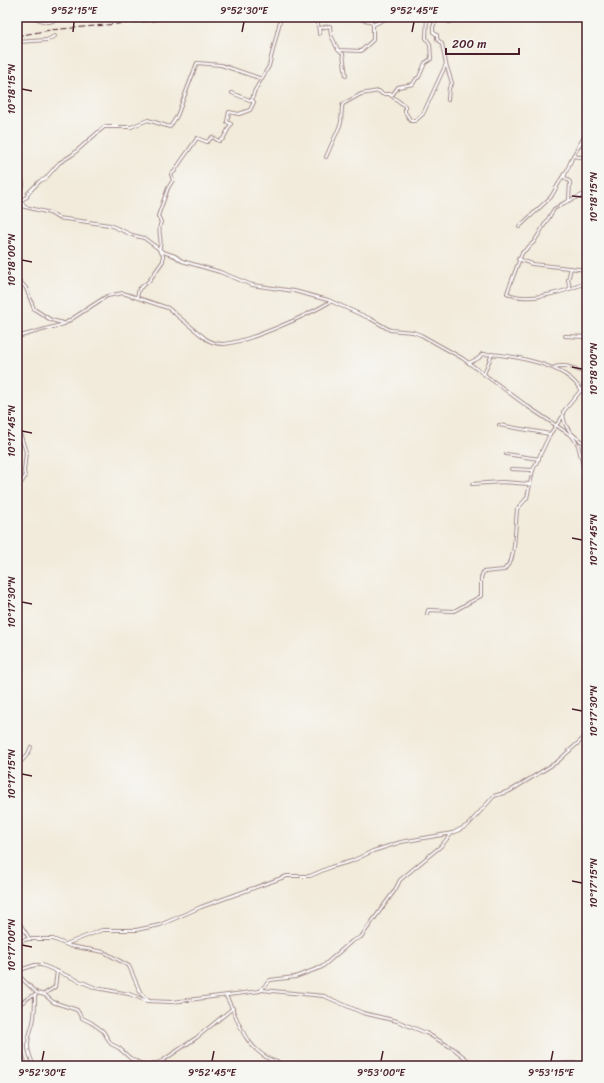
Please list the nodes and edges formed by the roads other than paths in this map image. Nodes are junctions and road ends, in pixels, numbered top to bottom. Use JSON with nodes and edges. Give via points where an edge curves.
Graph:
{"nodes":[{"id":1,"x":34,"y":17,"type":"edge"},
{"id":2,"x":58,"y":17,"type":"edge"},
{"id":3,"x":281,"y":17,"type":"edge"},
{"id":4,"x":317,"y":17,"type":"edge"},
{"id":5,"x":360,"y":17,"type":"edge"},
{"id":6,"x":389,"y":17,"type":"edge"},
{"id":7,"x":427,"y":17,"type":"edge"},
{"id":8,"x":437,"y":17,"type":"edge"},
{"id":9,"x":444,"y":17,"type":"edge"},
{"id":10,"x":464,"y":17,"type":"edge"},
{"id":11,"x":435,"y":22,"type":"junction"},
{"id":12,"x":374,"y":28,"type":"junction"},
{"id":13,"x":55,"y":36,"type":"dead end"},
{"id":14,"x":17,"y":42,"type":"edge"},
{"id":15,"x":338,"y":50,"type":"junction"},
{"id":16,"x":446,"y":64,"type":"junction"},
{"id":17,"x":346,"y":76,"type":"dead end"},
{"id":18,"x":262,"y":79,"type":"junction"},
{"id":19,"x":232,"y":92,"type":"dead end"},
{"id":20,"x":389,"y":94,"type":"junction"},
{"id":21,"x":448,"y":100,"type":"dead end"},
{"id":22,"x":252,"y":101,"type":"junction"},
{"id":23,"x":587,"y":132,"type":"edge"},
{"id":24,"x":586,"y":137,"type":"edge"},
{"id":25,"x":573,"y":156,"type":"junction"},
{"id":26,"x":326,"y":157,"type":"dead end"},
{"id":27,"x":587,"y":158,"type":"edge"},
{"id":28,"x":17,"y":167,"type":"edge"},
{"id":29,"x":566,"y":170,"type":"junction"},
{"id":30,"x":17,"y":192,"type":"edge"},
{"id":31,"x":587,"y":193,"type":"edge"},
{"id":32,"x":17,"y":198,"type":"edge"},
{"id":33,"x":569,"y":200,"type":"junction"},
{"id":34,"x":21,"y":201,"type":"junction"},
{"id":35,"x":17,"y":203,"type":"edge"},
{"id":36,"x":27,"y":207,"type":"junction"},
{"id":37,"x":519,"y":227,"type":"dead end"},
{"id":38,"x":159,"y":250,"type":"junction"},
{"id":39,"x":518,"y":259,"type":"junction"},
{"id":40,"x":571,"y":268,"type":"junction"},
{"id":41,"x":587,"y":270,"type":"edge"},
{"id":42,"x":17,"y":278,"type":"edge"},
{"id":43,"x":587,"y":282,"type":"edge"},
{"id":44,"x":570,"y":289,"type":"junction"},
{"id":45,"x":137,"y":297,"type":"junction"},
{"id":46,"x":330,"y":302,"type":"junction"},
{"id":47,"x":64,"y":324,"type":"junction"},
{"id":48,"x":565,"y":336,"type":"dead end"},
{"id":49,"x":17,"y":337,"type":"edge"},
{"id":50,"x":587,"y":337,"type":"edge"},
{"id":51,"x":492,"y":354,"type":"junction"},
{"id":52,"x":469,"y":363,"type":"junction"},
{"id":53,"x":554,"y":368,"type":"junction"},
{"id":54,"x":484,"y":374,"type":"junction"},
{"id":55,"x":587,"y":374,"type":"edge"},
{"id":56,"x":580,"y":391,"type":"junction"},
{"id":57,"x":563,"y":416,"type":"junction"},
{"id":58,"x":17,"y":424,"type":"edge"},
{"id":59,"x":499,"y":425,"type":"dead end"},
{"id":60,"x":556,"y":425,"type":"junction"},
{"id":61,"x":550,"y":434,"type":"junction"},
{"id":62,"x":572,"y":436,"type":"junction"},
{"id":63,"x":587,"y":445,"type":"edge"},
{"id":64,"x":506,"y":454,"type":"dead end"},
{"id":65,"x":539,"y":459,"type":"junction"},
{"id":66,"x":511,"y":469,"type":"dead end"},
{"id":67,"x":534,"y":470,"type":"junction"},
{"id":68,"x":587,"y":481,"type":"edge"},
{"id":69,"x":472,"y":484,"type":"dead end"},
{"id":70,"x":529,"y":484,"type":"junction"},
{"id":71,"x":17,"y":489,"type":"edge"},
{"id":72,"x":427,"y":614,"type":"dead end"},
{"id":73,"x":587,"y":735,"type":"edge"},
{"id":74,"x":31,"y":747,"type":"dead end"},
{"id":75,"x":17,"y":766,"type":"edge"},
{"id":76,"x":453,"y":833,"type":"junction"},
{"id":77,"x":17,"y":918,"type":"edge"},
{"id":78,"x":30,"y":939,"type":"junction"},
{"id":79,"x":17,"y":942,"type":"edge"},
{"id":80,"x":66,"y":944,"type":"junction"},
{"id":81,"x":17,"y":970,"type":"edge"},
{"id":82,"x":57,"y":971,"type":"junction"},
{"id":83,"x":17,"y":974,"type":"edge"},
{"id":84,"x":262,"y":990,"type":"junction"},
{"id":85,"x":36,"y":994,"type":"junction"},
{"id":86,"x":43,"y":994,"type":"junction"},
{"id":87,"x":226,"y":996,"type":"junction"},
{"id":88,"x":149,"y":1001,"type":"junction"},
{"id":89,"x":17,"y":1006,"type":"edge"},
{"id":90,"x":232,"y":1008,"type":"junction"},
{"id":91,"x":17,"y":1037,"type":"edge"},
{"id":92,"x":587,"y":1063,"type":"edge"},
{"id":93,"x":553,"y":1064,"type":"junction"},
{"id":94,"x":25,"y":1066,"type":"edge"},
{"id":95,"x":34,"y":1066,"type":"edge"},
{"id":96,"x":147,"y":1066,"type":"edge"},
{"id":97,"x":287,"y":1066,"type":"edge"},
{"id":98,"x":519,"y":1066,"type":"edge"},
{"id":99,"x":529,"y":1066,"type":"edge"},
{"id":100,"x":557,"y":1066,"type":"edge"}],
"edges":[{"from":1,"to":2,"type":"street","via":[[47,23]]},
{"from":3,"to":18,"type":"street","via":[[269,66]]},
{"from":4,"to":15,"type":"street","via":[[319,34],[320,28],[330,26]]},
{"from":5,"to":12,"type":"street","via":[[371,21]]},
{"from":6,"to":12,"type":"street","via":[[373,25]]},
{"from":7,"to":11,"type":"street"},
{"from":7,"to":20,"type":"street","via":[[426,38],[430,44],[431,59],[425,63],[413,84],[398,87],[394,93]]},
{"from":8,"to":11,"type":"street"},
{"from":9,"to":10,"type":"street","via":[[449,22]]},
{"from":11,"to":16,"type":"street","via":[[433,32],[438,35],[436,39],[442,44]]},
{"from":12,"to":15,"type":"street","via":[[372,42],[361,50]]},
{"from":13,"to":14,"type":"street","via":[[47,40]]},
{"from":15,"to":17,"type":"street","via":[[343,54]]},
{"from":16,"to":20,"type":"street","via":[[423,113],[415,121],[411,121],[404,106]]},
{"from":16,"to":21,"type":"street","via":[[452,83]]},
{"from":18,"to":22,"type":"street"},
{"from":18,"to":34,"type":"street","via":[[221,65],[197,63],[170,127],[148,120],[127,128],[104,127],[59,163],[45,180]]},
{"from":19,"to":22,"type":"street"},
{"from":20,"to":26,"type":"street","via":[[378,91],[361,94],[343,104],[341,123]]},
{"from":22,"to":38,"type":"street","via":[[254,102],[250,110],[237,114],[230,112],[227,122],[231,124],[223,139],[219,141],[212,137],[207,142],[197,138],[184,159],[177,164],[158,216],[161,222],[158,230],[161,242]]},
{"from":23,"to":24,"type":"street"},
{"from":24,"to":25,"type":"street"},
{"from":25,"to":27,"type":"street"},
{"from":25,"to":29,"type":"street"},
{"from":28,"to":30,"type":"street","via":[[23,185]]},
{"from":29,"to":33,"type":"street","via":[[564,177],[570,182],[571,189]]},
{"from":29,"to":37,"type":"street","via":[[551,197]]},
{"from":31,"to":33,"type":"street"},
{"from":32,"to":34,"type":"street"},
{"from":33,"to":39,"type":"street","via":[[555,207],[534,242]]},
{"from":34,"to":35,"type":"street"},
{"from":34,"to":36,"type":"street"},
{"from":35,"to":36,"type":"street"},
{"from":36,"to":38,"type":"street","via":[[50,213],[58,218],[110,225],[144,238]]},
{"from":38,"to":45,"type":"street","via":[[163,255],[163,261],[149,281],[139,289]]},
{"from":38,"to":46,"type":"street","via":[[182,261],[243,282],[294,291]]},
{"from":39,"to":40,"type":"street","via":[[532,264]]},
{"from":39,"to":44,"type":"street","via":[[519,264],[508,294],[530,298]]},
{"from":40,"to":41,"type":"street"},
{"from":40,"to":44,"type":"street","via":[[568,280]]},
{"from":42,"to":47,"type":"street","via":[[26,288],[34,309],[51,320]]},
{"from":43,"to":44,"type":"street"},
{"from":45,"to":46,"type":"street","via":[[168,308],[206,339],[220,344],[269,330]]},
{"from":45,"to":47,"type":"street","via":[[124,293],[107,296]]},
{"from":46,"to":52,"type":"street","via":[[390,330],[421,335]]},
{"from":47,"to":49,"type":"street"},
{"from":48,"to":50,"type":"street"},
{"from":51,"to":52,"type":"street","via":[[482,354]]},
{"from":51,"to":53,"type":"street"},
{"from":51,"to":54,"type":"street"},
{"from":52,"to":54,"type":"street"},
{"from":53,"to":55,"type":"street","via":[[563,365]]},
{"from":53,"to":56,"type":"street","via":[[577,383]]},
{"from":54,"to":60,"type":"street"},
{"from":55,"to":56,"type":"street"},
{"from":56,"to":57,"type":"street","via":[[566,406]]},
{"from":57,"to":60,"type":"street"},
{"from":57,"to":62,"type":"street"},
{"from":58,"to":71,"type":"street","via":[[26,454],[25,476]]},
{"from":59,"to":61,"type":"street"},
{"from":60,"to":61,"type":"street"},
{"from":60,"to":62,"type":"street"},
{"from":61,"to":65,"type":"street"},
{"from":62,"to":63,"type":"street"},
{"from":62,"to":68,"type":"street","via":[[578,445]]},
{"from":64,"to":65,"type":"street"},
{"from":65,"to":67,"type":"street"},
{"from":66,"to":67,"type":"street"},
{"from":67,"to":70,"type":"street"},
{"from":69,"to":70,"type":"street"},
{"from":70,"to":72,"type":"street","via":[[527,498],[516,509],[514,547],[511,561],[506,568],[501,571],[483,572],[481,596],[458,610],[428,610]]},
{"from":73,"to":76,"type":"street","via":[[560,760],[510,791],[494,796],[465,827]]},
{"from":74,"to":75,"type":"street"},
{"from":76,"to":80,"type":"street","via":[[401,842],[310,876],[287,876],[201,907],[160,925],[136,930],[102,930]]},
{"from":76,"to":84,"type":"street","via":[[400,880],[361,937],[352,941],[322,967],[295,977],[270,980]]},
{"from":77,"to":78,"type":"street"},
{"from":78,"to":79,"type":"street"},
{"from":78,"to":80,"type":"street","via":[[53,939]]},
{"from":80,"to":88,"type":"street","via":[[104,952],[127,964],[141,994]]},
{"from":81,"to":82,"type":"street","via":[[35,964]]},
{"from":82,"to":86,"type":"street","via":[[55,987]]},
{"from":82,"to":88,"type":"street","via":[[96,988],[129,994]]},
{"from":83,"to":85,"type":"street"},
{"from":84,"to":87,"type":"street"},
{"from":84,"to":98,"type":"street","via":[[324,996],[363,1013],[397,1021],[426,1033],[454,1049],[470,1062],[492,1065],[509,1062]]},
{"from":85,"to":86,"type":"street"},
{"from":85,"to":89,"type":"street"},
{"from":85,"to":95,"type":"street","via":[[34,1018],[27,1047]]},
{"from":86,"to":96,"type":"street","via":[[53,1002],[77,1010],[82,1018],[102,1031],[111,1044],[130,1058]]},
{"from":87,"to":88,"type":"street","via":[[172,1002]]},
{"from":87,"to":90,"type":"street"},
{"from":90,"to":96,"type":"street","via":[[196,1038],[162,1061]]},
{"from":90,"to":97,"type":"street","via":[[242,1032],[252,1047],[268,1058]]},
{"from":91,"to":94,"type":"street"},
{"from":92,"to":93,"type":"street"},
{"from":93,"to":99,"type":"street"},
{"from":93,"to":100,"type":"street"}]}
